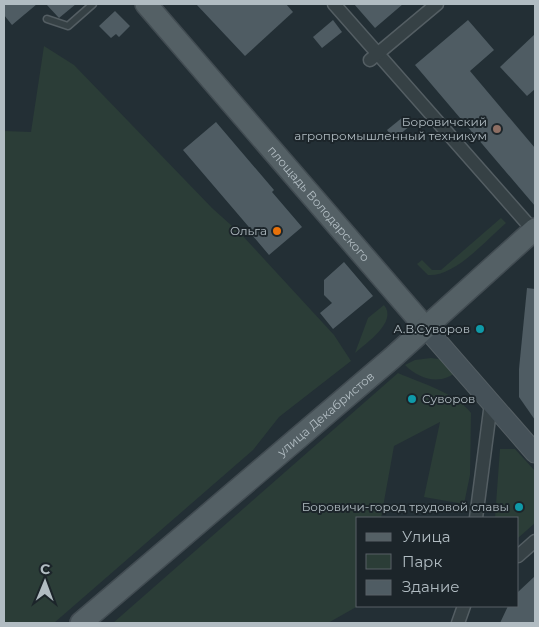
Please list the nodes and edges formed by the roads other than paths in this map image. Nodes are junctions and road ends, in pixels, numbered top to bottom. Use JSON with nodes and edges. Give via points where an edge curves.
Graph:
{"nodes":[{"id":1,"x":93,"y":4,"type":"edge"},
{"id":2,"x":146,"y":4,"type":"edge"},
{"id":3,"x":334,"y":4,"type":"edge"},
{"id":4,"x":437,"y":4,"type":"edge"},
{"id":5,"x":47,"y":19,"type":"dead end"},
{"id":6,"x":374,"y":57,"type":"junction"},
{"id":7,"x":534,"y":230,"type":"edge"},
{"id":8,"x":425,"y":327,"type":"junction"},
{"id":9,"x":491,"y":403,"type":"junction"},
{"id":10,"x":535,"y":453,"type":"edge"},
{"id":11,"x":476,"y":517,"type":"edge"},
{"id":12,"x":535,"y":541,"type":"edge"},
{"id":13,"x":519,"y":555,"type":"edge"},
{"id":14,"x":464,"y":607,"type":"edge"},
{"id":15,"x":81,"y":623,"type":"edge"},
{"id":16,"x":458,"y":623,"type":"edge"}],
"edges":[{"from":1,"to":5,"type":"lane","via":[[68,26]]},
{"from":2,"to":8,"type":"main road","name":"площадь Володарского"},
{"from":3,"to":6,"type":"street"},
{"from":4,"to":6,"type":"street"},
{"from":6,"to":7,"type":"street"},
{"from":7,"to":8,"type":"main road","name":"улица Декабристов"},
{"from":8,"to":9,"type":"main road","name":"площадь Володарского"},
{"from":8,"to":15,"type":"main road","name":"улица Декабристов"},
{"from":9,"to":10,"type":"main road","name":"площадь Володарского"},
{"from":9,"to":11,"type":"street"},
{"from":12,"to":13,"type":"street"},
{"from":14,"to":16,"type":"street"}]}
